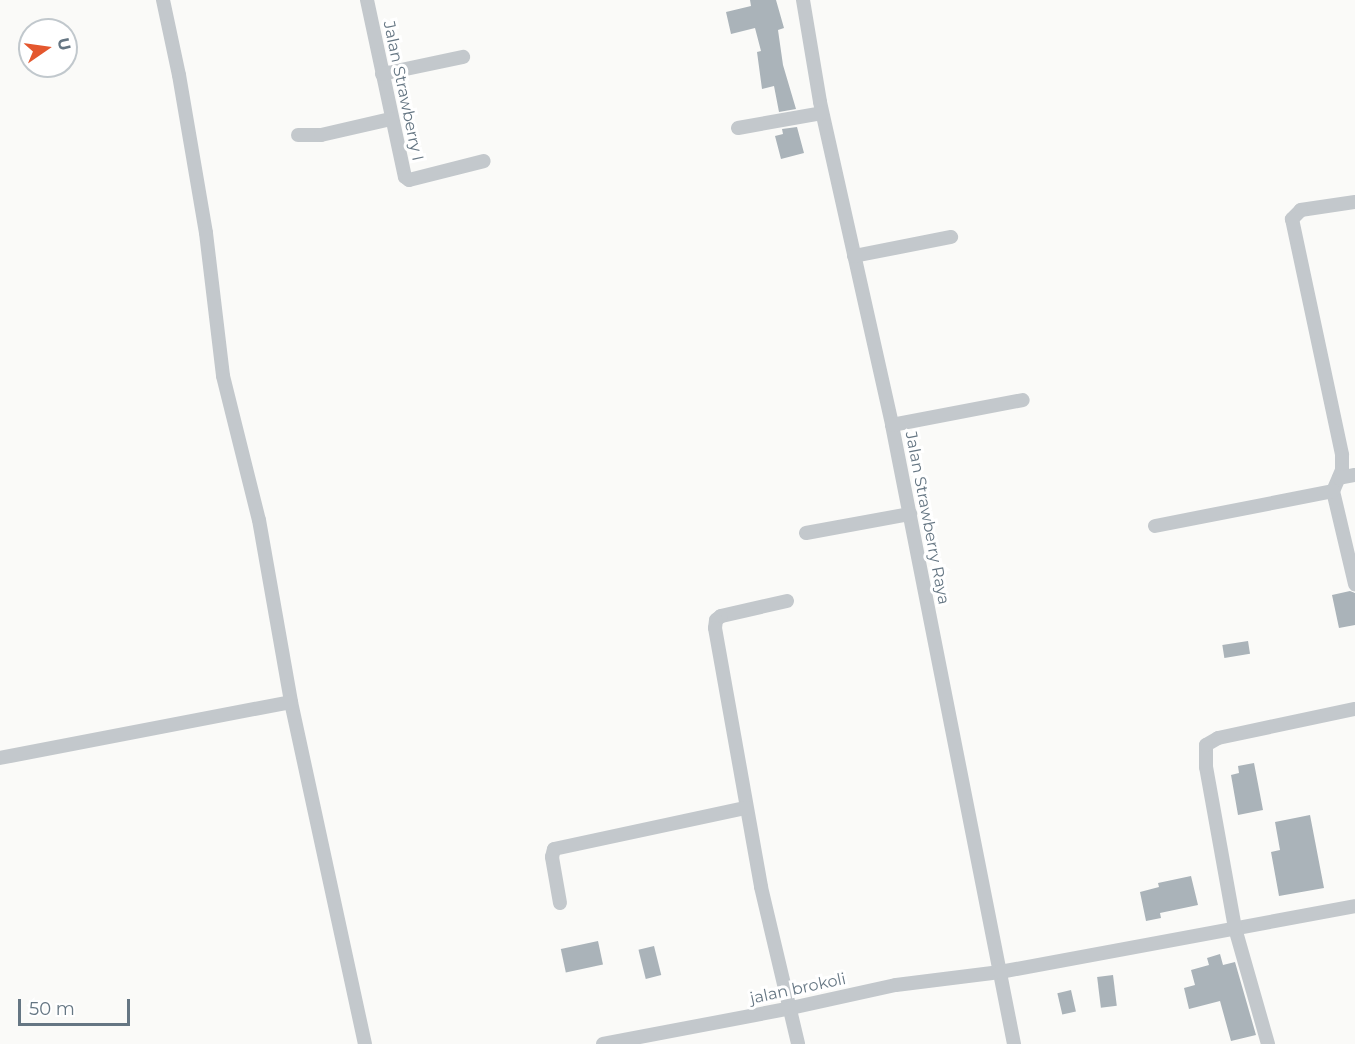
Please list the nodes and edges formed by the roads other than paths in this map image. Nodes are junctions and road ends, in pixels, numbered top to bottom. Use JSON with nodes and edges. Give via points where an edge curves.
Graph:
{"nodes":[{"id":1,"x":163,"y":0,"type":"edge"},
{"id":2,"x":367,"y":0,"type":"edge"},
{"id":3,"x":803,"y":0,"type":"edge"},
{"id":4,"x":463,"y":57,"type":"dead end"},
{"id":5,"x":382,"y":74,"type":"junction"},
{"id":6,"x":822,"y":113,"type":"junction"},
{"id":7,"x":391,"y":119,"type":"junction"},
{"id":8,"x":738,"y":128,"type":"dead end"},
{"id":9,"x":298,"y":135,"type":"dead end"},
{"id":10,"x":484,"y":161,"type":"dead end"},
{"id":11,"x":1355,"y":202,"type":"edge"},
{"id":12,"x":951,"y":237,"type":"dead end"},
{"id":13,"x":854,"y":256,"type":"junction"},
{"id":14,"x":1023,"y":400,"type":"dead end"},
{"id":15,"x":892,"y":425,"type":"junction"},
{"id":16,"x":1355,"y":475,"type":"edge"},
{"id":17,"x":1339,"y":478,"type":"junction"},
{"id":18,"x":1333,"y":491,"type":"junction"},
{"id":19,"x":910,"y":514,"type":"junction"},
{"id":20,"x":1155,"y":526,"type":"dead end"},
{"id":21,"x":806,"y":533,"type":"dead end"},
{"id":22,"x":1355,"y":584,"type":"edge"},
{"id":23,"x":787,"y":601,"type":"dead end"},
{"id":24,"x":291,"y":702,"type":"junction"},
{"id":25,"x":1355,"y":709,"type":"edge"},
{"id":26,"x":0,"y":758,"type":"edge"},
{"id":27,"x":746,"y":808,"type":"junction"},
{"id":28,"x":560,"y":903,"type":"dead end"},
{"id":29,"x":1355,"y":906,"type":"edge"},
{"id":30,"x":1234,"y":928,"type":"junction"},
{"id":31,"x":1000,"y":972,"type":"junction"},
{"id":32,"x":791,"y":1008,"type":"junction"},
{"id":33,"x":365,"y":1044,"type":"edge"},
{"id":34,"x":603,"y":1044,"type":"edge"},
{"id":35,"x":798,"y":1044,"type":"edge"},
{"id":36,"x":1014,"y":1044,"type":"edge"},
{"id":37,"x":1268,"y":1044,"type":"edge"}],
"edges":[{"from":1,"to":24,"type":"street","via":[[206,232],[222,376],[259,520]]},
{"from":2,"to":5,"type":"street","name":"Jalan Strawberry I"},
{"from":3,"to":6,"type":"street","name":"Jalan Strawberry Raya"},
{"from":4,"to":5,"type":"street"},
{"from":5,"to":7,"type":"street","name":"Jalan Strawberry I"},
{"from":6,"to":8,"type":"street"},
{"from":6,"to":13,"type":"street","name":"Jalan Strawberry Raya"},
{"from":7,"to":9,"type":"street","via":[[321,135]]},
{"from":7,"to":10,"type":"street","name":"Jalan Strawberry I","via":[[401,166],[409,180]]},
{"from":11,"to":17,"type":"street","via":[[1301,210],[1292,219],[1341,455]]},
{"from":12,"to":13,"type":"street"},
{"from":13,"to":15,"type":"street","name":"Jalan Strawberry Raya"},
{"from":14,"to":15,"type":"street"},
{"from":15,"to":19,"type":"street","name":"Jalan Strawberry Raya"},
{"from":16,"to":17,"type":"street"},
{"from":17,"to":18,"type":"street"},
{"from":18,"to":20,"type":"street"},
{"from":18,"to":22,"type":"street"},
{"from":19,"to":21,"type":"street"},
{"from":19,"to":31,"type":"street","name":"Jalan Strawberry Raya"},
{"from":23,"to":27,"type":"street","via":[[716,620]]},
{"from":24,"to":26,"type":"street"},
{"from":24,"to":33,"type":"street"},
{"from":25,"to":30,"type":"street","via":[[1218,738],[1206,745],[1206,767]]},
{"from":27,"to":28,"type":"street","via":[[554,849]]},
{"from":27,"to":32,"type":"street"},
{"from":29,"to":30,"type":"street","name":"jalan brokoli"},
{"from":30,"to":31,"type":"street","name":"jalan brokoli"},
{"from":30,"to":37,"type":"street"},
{"from":31,"to":32,"type":"street","name":"jalan brokoli","via":[[896,985]]},
{"from":31,"to":36,"type":"street","name":"Jalan Strawberry Raya"},
{"from":32,"to":34,"type":"street","name":"jalan brokoli"},
{"from":32,"to":35,"type":"street"}]}
